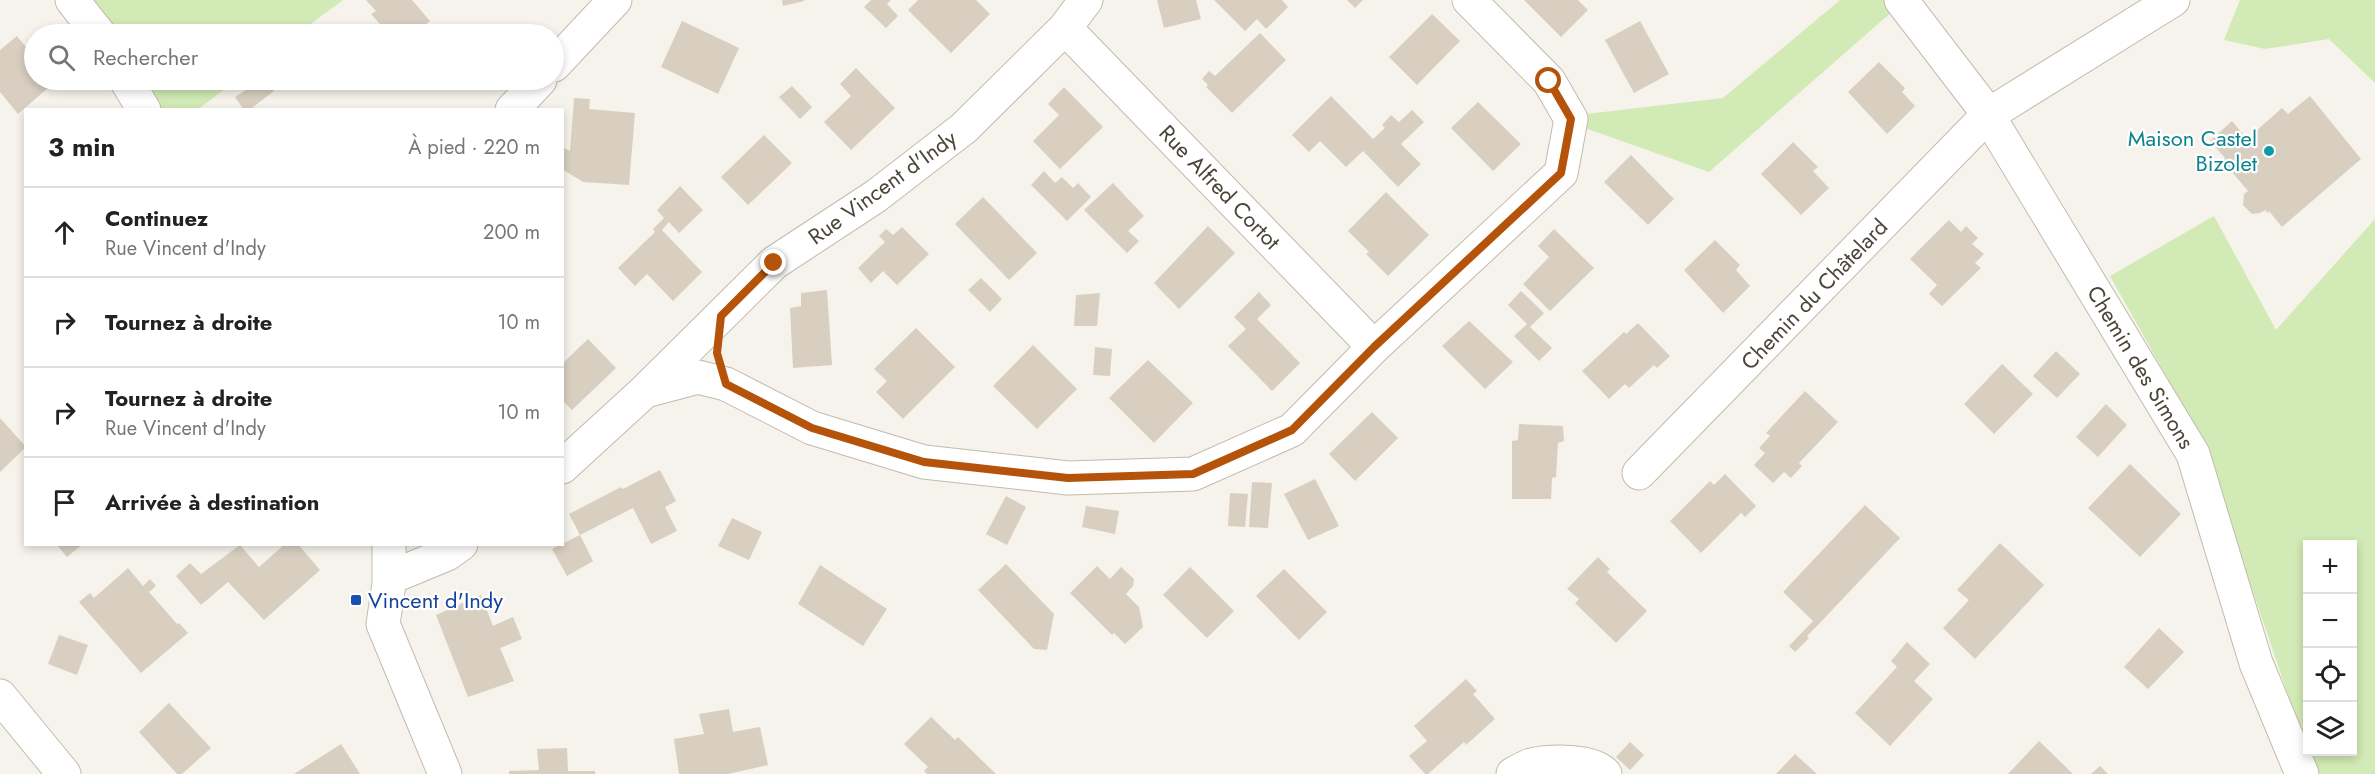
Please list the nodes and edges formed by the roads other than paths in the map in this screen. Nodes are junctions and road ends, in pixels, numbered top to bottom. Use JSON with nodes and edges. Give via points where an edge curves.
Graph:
{"nodes":[{"id":1,"x":72,"y":0,"type":"edge"},
{"id":2,"x":615,"y":0,"type":"edge"},
{"id":3,"x":1086,"y":0,"type":"edge"},
{"id":4,"x":1469,"y":0,"type":"edge"},
{"id":5,"x":1901,"y":0,"type":"edge"},
{"id":6,"x":2173,"y":0,"type":"edge"},
{"id":7,"x":91,"y":24,"type":"edge"},
{"id":8,"x":1065,"y":28,"type":"junction"},
{"id":9,"x":564,"y":54,"type":"edge"},
{"id":10,"x":132,"y":90,"type":"edge"},
{"id":11,"x":531,"y":90,"type":"edge"},
{"id":12,"x":143,"y":108,"type":"edge"},
{"id":13,"x":514,"y":108,"type":"edge"},
{"id":14,"x":1988,"y":115,"type":"junction"},
{"id":15,"x":721,"y":316,"type":"junction"},
{"id":16,"x":1374,"y":347,"type":"junction"},
{"id":17,"x":726,"y":384,"type":"junction"},
{"id":18,"x":645,"y":391,"type":"junction"},
{"id":19,"x":564,"y":465,"type":"edge"},
{"id":20,"x":1640,"y":473,"type":"dead end"},
{"id":21,"x":389,"y":546,"type":"edge"},
{"id":22,"x":458,"y":546,"type":"edge"},
{"id":23,"x":389,"y":578,"type":"junction"},
{"id":24,"x":0,"y":696,"type":"edge"},
{"id":25,"x":64,"y":774,"type":"edge"},
{"id":26,"x":445,"y":774,"type":"edge"},
{"id":27,"x":1513,"y":774,"type":"edge"},
{"id":28,"x":1605,"y":774,"type":"edge"},
{"id":29,"x":2302,"y":774,"type":"edge"}],
"edges":[{"from":1,"to":7,"type":"street"},
{"from":2,"to":9,"type":"street"},
{"from":3,"to":8,"type":"street","name":"Rue Vincent d'Indy"},
{"from":4,"to":16,"type":"street","name":"Rue Vincent d'Indy","via":[[1549,81],[1571,119],[1561,173]]},
{"from":5,"to":14,"type":"street","name":"Chemin des Simons"},
{"from":6,"to":14,"type":"street","name":"Chemin du Châtelard"},
{"from":8,"to":15,"type":"street","name":"Rue Vincent d'Indy","via":[[964,128],[876,196],[774,263]]},
{"from":8,"to":16,"type":"street","name":"Rue Alfred Cortot"},
{"from":10,"to":12,"type":"street"},
{"from":11,"to":13,"type":"street"},
{"from":14,"to":20,"type":"street","name":"Chemin du Châtelard"},
{"from":14,"to":29,"type":"street","name":"Chemin des Simons","via":[[2193,454],[2256,663]]},
{"from":15,"to":17,"type":"street","via":[[717,353]]},
{"from":15,"to":18,"type":"street","name":"Rue Vincent d'Indy"},
{"from":16,"to":17,"type":"street","name":"Rue Vincent d'Indy","via":[[1292,430],[1193,474],[1068,478],[924,462],[812,428]]},
{"from":17,"to":18,"type":"street","name":"Rue Vincent d'Indy","via":[[698,377]]},
{"from":18,"to":19,"type":"street","name":"Rue Vincent d'Indy"},
{"from":21,"to":23,"type":"street"},
{"from":22,"to":23,"type":"street"},
{"from":23,"to":26,"type":"street","via":[[383,624]]},
{"from":24,"to":25,"type":"street"},
{"from":27,"to":28,"type":"street","via":[[1529,766],[1567,761]]}]}
